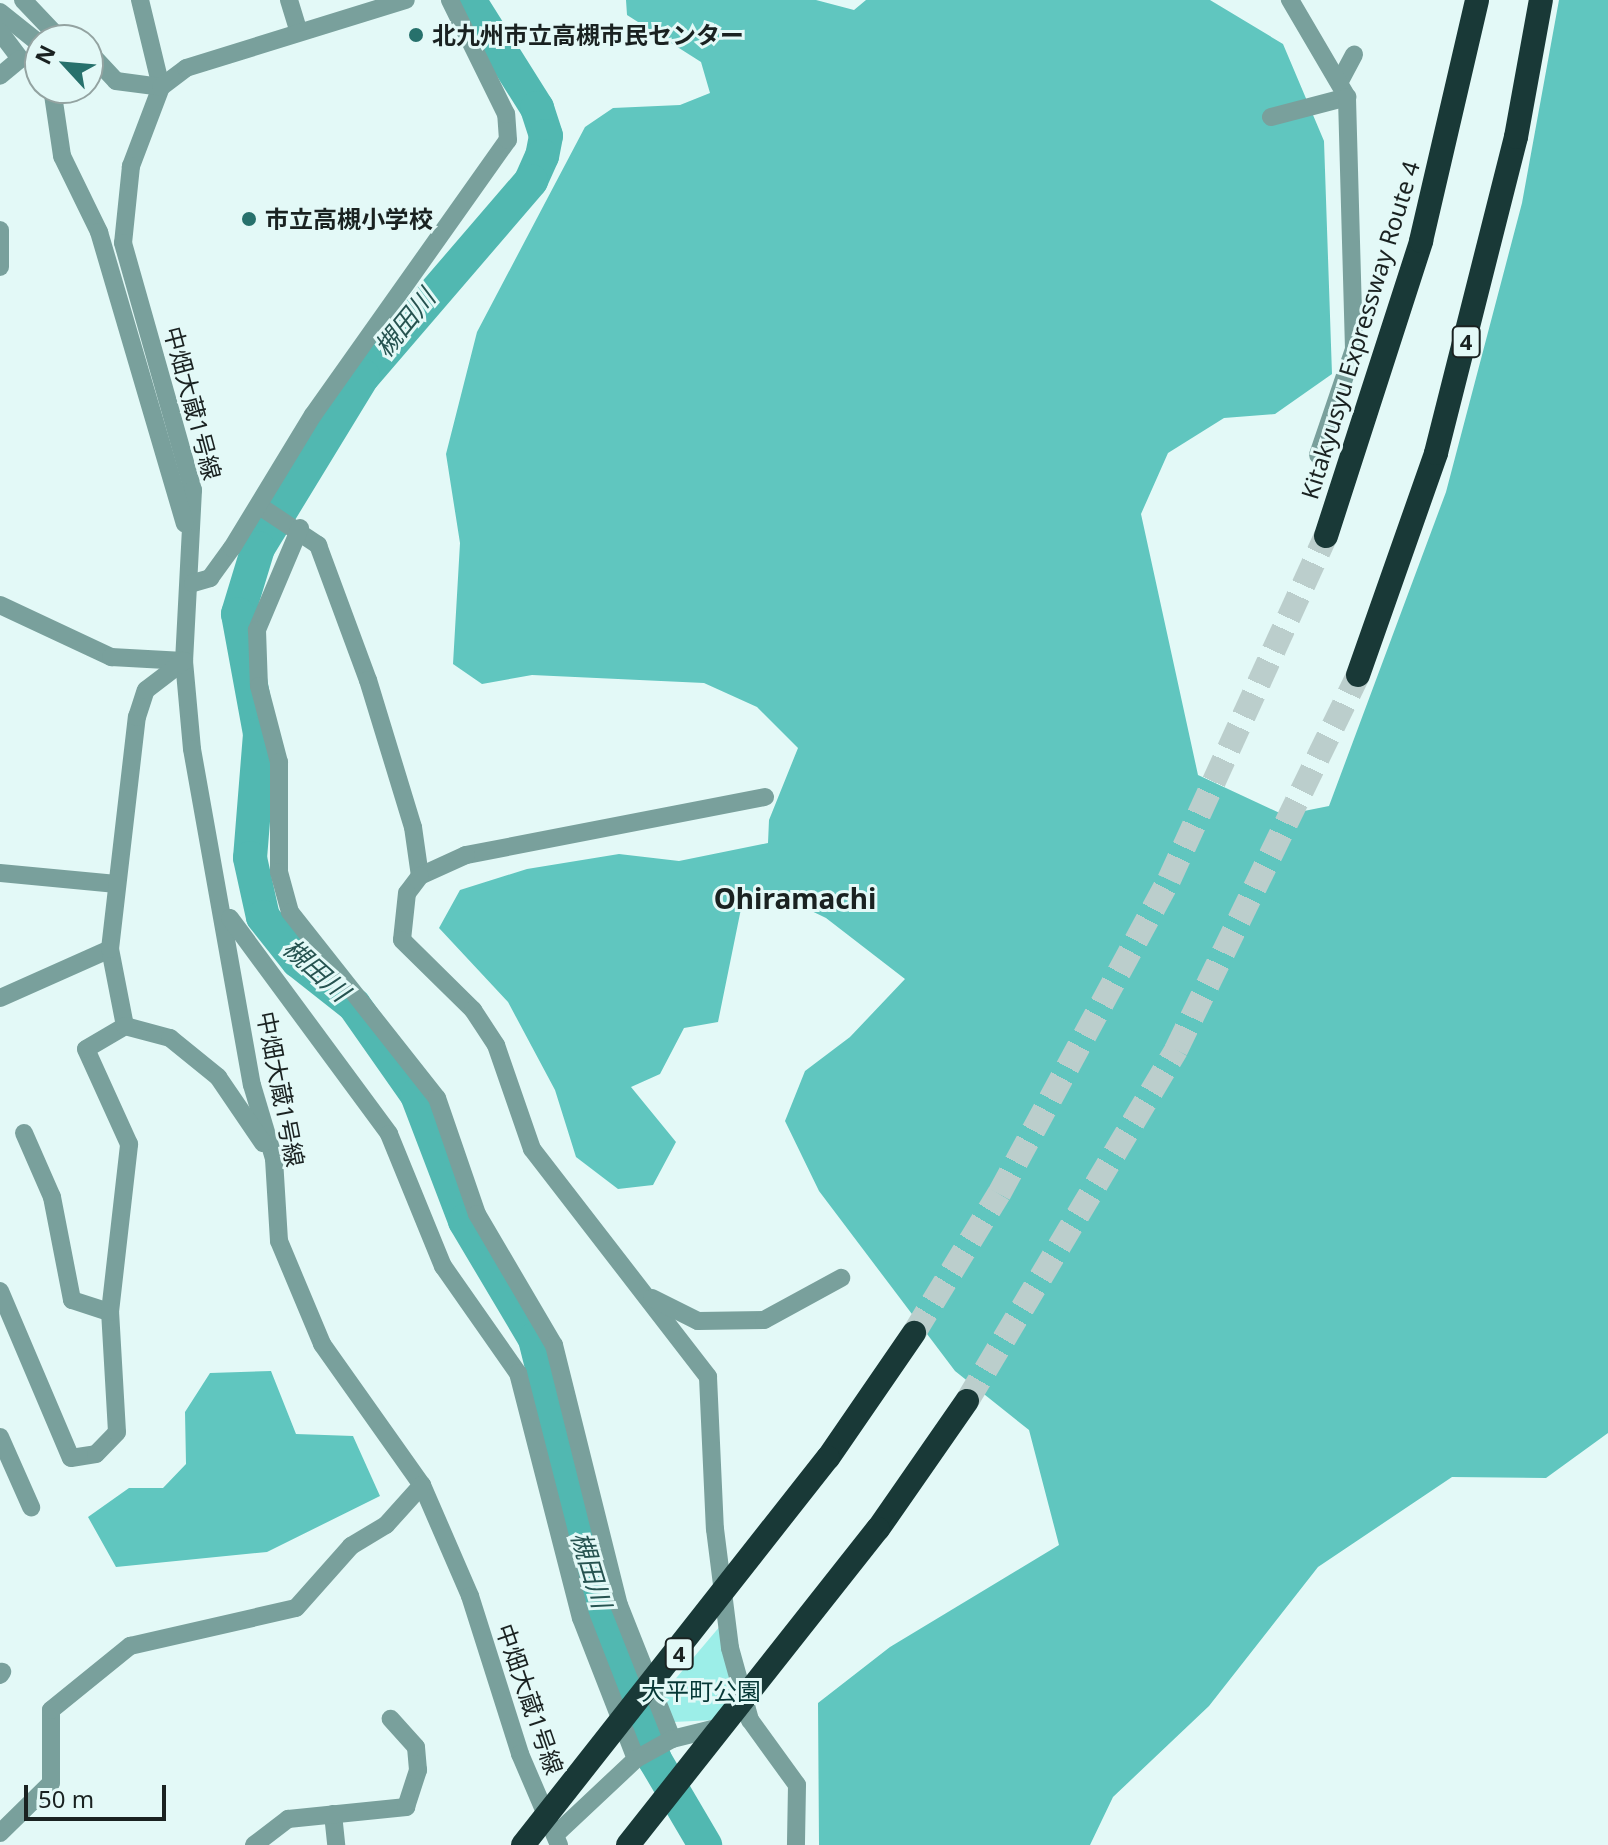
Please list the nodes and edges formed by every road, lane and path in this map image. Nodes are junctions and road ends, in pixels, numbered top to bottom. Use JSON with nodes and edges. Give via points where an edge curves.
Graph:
{"nodes":[{"id":1,"x":23,"y":0,"type":"edge"},
{"id":2,"x":140,"y":0,"type":"edge"},
{"id":3,"x":289,"y":0,"type":"edge"},
{"id":4,"x":406,"y":0,"type":"edge"},
{"id":5,"x":450,"y":0,"type":"edge"},
{"id":6,"x":1290,"y":0,"type":"edge"},
{"id":7,"x":1477,"y":0,"type":"edge"},
{"id":8,"x":1541,"y":0,"type":"edge"},
{"id":9,"x":0,"y":12,"type":"edge"},
{"id":10,"x":49,"y":24,"type":"edge"},
{"id":11,"x":298,"y":29,"type":"junction"},
{"id":12,"x":24,"y":31,"type":"edge"},
{"id":13,"x":0,"y":32,"type":"edge"},
{"id":14,"x":1354,"y":55,"type":"dead end"},
{"id":15,"x":104,"y":68,"type":"edge"},
{"id":16,"x":0,"y":76,"type":"edge"},
{"id":17,"x":161,"y":87,"type":"junction"},
{"id":18,"x":1344,"y":89,"type":"junction"},
{"id":19,"x":55,"y":104,"type":"edge"},
{"id":20,"x":61,"y":104,"type":"edge"},
{"id":21,"x":58,"y":117,"type":"junction"},
{"id":22,"x":1271,"y":117,"type":"dead end"},
{"id":23,"x":0,"y":230,"type":"edge"},
{"id":24,"x":0,"y":267,"type":"edge"},
{"id":25,"x":1318,"y":455,"type":"dead end"},
{"id":26,"x":261,"y":507,"type":"junction"},
{"id":27,"x":298,"y":527,"type":"junction"},
{"id":28,"x":1326,"y":536,"type":"tunnel mouth"},
{"id":29,"x":192,"y":554,"type":"junction"},
{"id":30,"x":193,"y":583,"type":"junction"},
{"id":31,"x":0,"y":605,"type":"edge"},
{"id":32,"x":184,"y":661,"type":"junction"},
{"id":33,"x":1358,"y":675,"type":"tunnel mouth"},
{"id":34,"x":765,"y":797,"type":"dead end"},
{"id":35,"x":0,"y":873,"type":"edge"},
{"id":36,"x":420,"y":876,"type":"junction"},
{"id":37,"x":116,"y":884,"type":"junction"},
{"id":38,"x":225,"y":910,"type":"junction"},
{"id":39,"x":110,"y":949,"type":"junction"},
{"id":40,"x":0,"y":998,"type":"edge"},
{"id":41,"x":125,"y":1026,"type":"junction"},
{"id":42,"x":24,"y":1133,"type":"dead end"},
{"id":43,"x":274,"y":1159,"type":"junction"},
{"id":44,"x":841,"y":1278,"type":"dead end"},
{"id":45,"x":0,"y":1291,"type":"edge"},
{"id":46,"x":649,"y":1297,"type":"junction"},
{"id":47,"x":110,"y":1312,"type":"junction"},
{"id":48,"x":914,"y":1333,"type":"tunnel mouth"},
{"id":49,"x":967,"y":1401,"type":"tunnel mouth"},
{"id":50,"x":0,"y":1437,"type":"edge"},
{"id":51,"x":422,"y":1485,"type":"junction"},
{"id":52,"x":31,"y":1507,"type":"dead end"},
{"id":53,"x":391,"y":1719,"type":"dead end"},
{"id":54,"x":750,"y":1720,"type":"junction"},
{"id":55,"x":672,"y":1739,"type":"junction"},
{"id":56,"x":636,"y":1759,"type":"junction"},
{"id":57,"x":333,"y":1814,"type":"junction"},
{"id":58,"x":0,"y":1833,"type":"edge"},
{"id":59,"x":557,"y":1840,"type":"edge"},
{"id":60,"x":254,"y":1845,"type":"edge"},
{"id":61,"x":336,"y":1845,"type":"edge"},
{"id":62,"x":523,"y":1845,"type":"edge"},
{"id":63,"x":628,"y":1845,"type":"edge"},
{"id":64,"x":796,"y":1845,"type":"edge"}],
"edges":[{"from":1,"to":10,"type":"street"},
{"from":2,"to":17,"type":"street"},
{"from":3,"to":11,"type":"street"},
{"from":4,"to":11,"type":"street"},
{"from":5,"to":26,"type":"street","via":[[506,114],[508,140],[313,415]]},
{"from":6,"to":18,"type":"street"},
{"from":7,"to":28,"type":"highway","name":"Kitakyusyu Expressway Route 4","via":[[1421,241]]},
{"from":8,"to":33,"type":"highway","number":"4","via":[[1516,137],[1436,453]]},
{"from":9,"to":12,"type":"street"},
{"from":11,"to":17,"type":"street","via":[[186,68]]},
{"from":13,"to":16,"type":"street","via":[[20,59]]},
{"from":14,"to":18,"type":"street"},
{"from":15,"to":17,"type":"street","via":[[116,81]]},
{"from":17,"to":29,"type":"street","name":"中畑大蔵1号線","via":[[131,166],[123,243],[193,490]]},
{"from":18,"to":22,"type":"street"},
{"from":18,"to":25,"type":"street","via":[[1354,349]]},
{"from":19,"to":21,"type":"street"},
{"from":20,"to":21,"type":"street"},
{"from":21,"to":29,"type":"street","via":[[62,156],[99,232]]},
{"from":23,"to":24,"type":"street"},
{"from":26,"to":27,"type":"street"},
{"from":26,"to":30,"type":"street","via":[[210,578]]},
{"from":27,"to":36,"type":"street","via":[[318,545],[368,680],[413,827]]},
{"from":27,"to":55,"type":"street","via":[[257,630],[259,686],[279,762],[279,872],[290,912],[437,1098],[477,1214],[554,1345],[619,1605]]},
{"from":29,"to":30,"type":"street","name":"中畑大蔵1号線"},
{"from":30,"to":32,"type":"street","name":"中畑大蔵1号線"},
{"from":31,"to":32,"type":"street","via":[[111,657]]},
{"from":32,"to":37,"type":"street","via":[[146,690],[137,717]]},
{"from":32,"to":38,"type":"street","name":"中畑大蔵1号線","via":[[192,749]]},
{"from":34,"to":36,"type":"street","via":[[466,855]]},
{"from":35,"to":37,"type":"street"},
{"from":36,"to":46,"type":"street","via":[[407,893],[402,940],[473,1010],[496,1045],[532,1149]]},
{"from":37,"to":39,"type":"street"},
{"from":38,"to":43,"type":"street","name":"中畑大蔵1号線","via":[[252,1085]]},
{"from":38,"to":56,"type":"street","via":[[389,1134],[443,1266],[518,1373],[581,1618]]},
{"from":39,"to":40,"type":"street"},
{"from":39,"to":41,"type":"street"},
{"from":41,"to":43,"type":"street","via":[[170,1038],[218,1077]]},
{"from":41,"to":47,"type":"street","via":[[86,1049],[129,1144]]},
{"from":42,"to":47,"type":"street","via":[[52,1197],[72,1300]]},
{"from":43,"to":51,"type":"street","name":"中畑大蔵1号線","via":[[279,1241],[303,1309]]},
{"from":44,"to":46,"type":"street","via":[[764,1320],[698,1321]]},
{"from":45,"to":47,"type":"street","via":[[71,1458],[96,1454],[117,1432]]},
{"from":46,"to":54,"type":"street","via":[[708,1377],[715,1529],[730,1648]]},
{"from":48,"to":62,"type":"highway","number":"4","bridge":true,"via":[[828,1458]]},
{"from":49,"to":63,"type":"highway","bridge":true,"via":[[878,1529]]},
{"from":50,"to":52,"type":"street"},
{"from":51,"to":58,"type":"street","via":[[386,1525],[351,1546],[296,1608],[130,1646],[51,1710],[51,1783]]},
{"from":51,"to":59,"type":"street","name":"中畑大蔵1号線","via":[[470,1596],[520,1754]]},
{"from":53,"to":57,"type":"street","via":[[416,1747],[418,1770],[406,1807]]},
{"from":54,"to":55,"type":"street"},
{"from":54,"to":64,"type":"street","via":[[797,1785]]},
{"from":55,"to":56,"type":"street"},
{"from":56,"to":59,"type":"street"},
{"from":57,"to":60,"type":"street","via":[[288,1819]]},
{"from":57,"to":61,"type":"street"}]}
